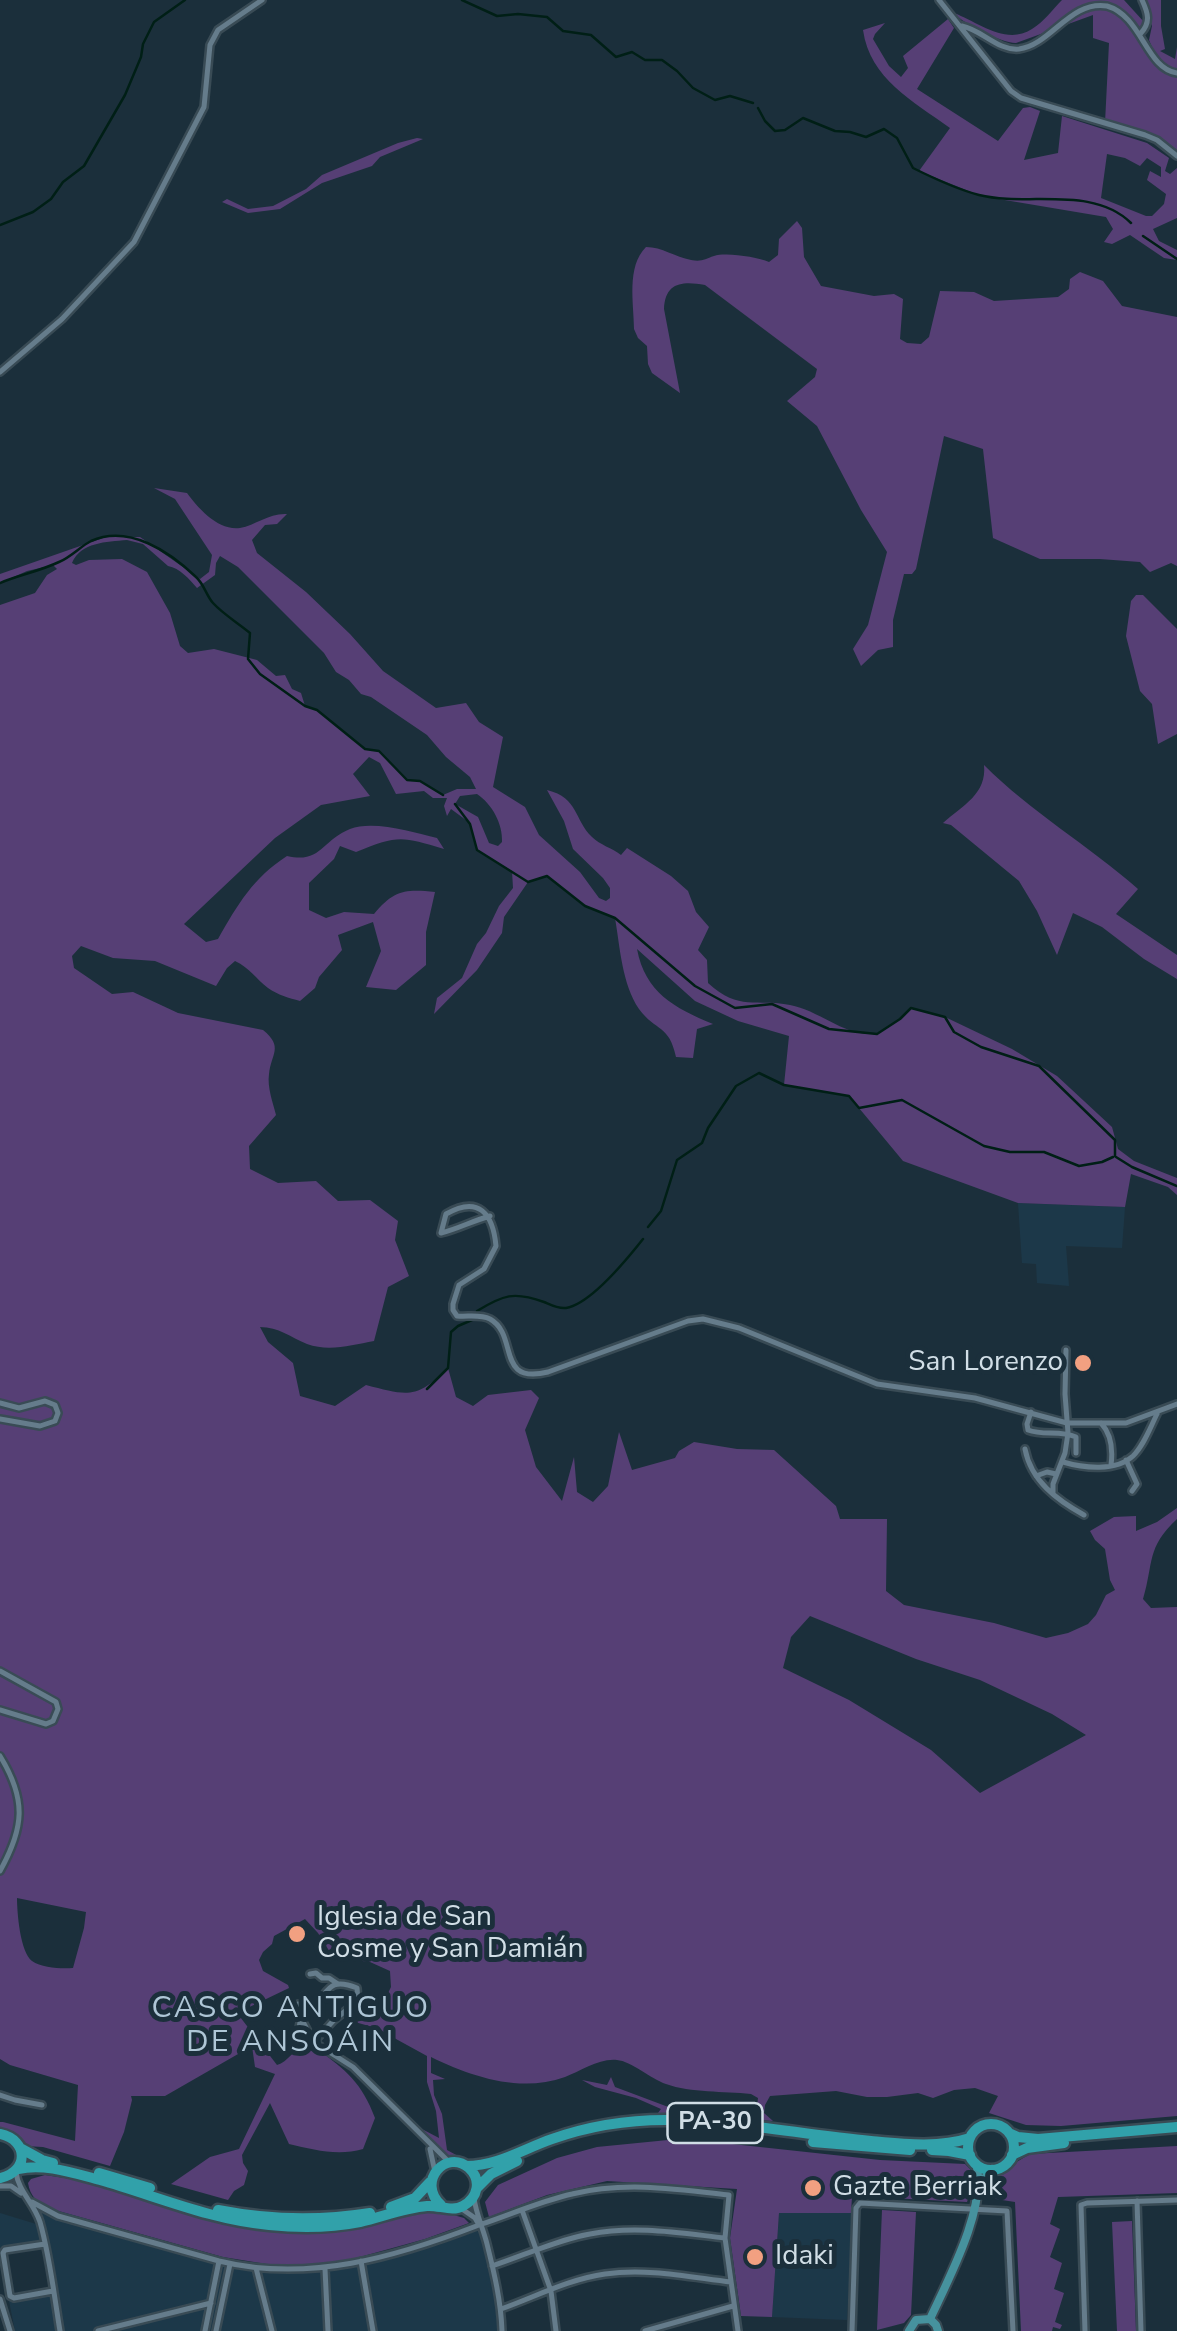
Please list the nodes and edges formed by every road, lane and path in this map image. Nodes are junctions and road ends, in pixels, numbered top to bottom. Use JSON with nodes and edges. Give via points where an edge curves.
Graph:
{"nodes":[{"id":1,"x":262,"y":0,"type":"edge"},
{"id":2,"x":939,"y":0,"type":"edge"},
{"id":3,"x":1142,"y":0,"type":"edge"},
{"id":4,"x":959,"y":26,"type":"junction"},
{"id":5,"x":1140,"y":34,"type":"junction"},
{"id":6,"x":1177,"y":73,"type":"edge"},
{"id":7,"x":1177,"y":156,"type":"edge"},
{"id":8,"x":0,"y":372,"type":"edge"},
{"id":9,"x":490,"y":1216,"type":"junction"},
{"id":10,"x":1066,"y":1350,"type":"dead end"},
{"id":11,"x":0,"y":1402,"type":"edge"},
{"id":12,"x":1177,"y":1404,"type":"edge"},
{"id":13,"x":1158,"y":1411,"type":"junction"},
{"id":14,"x":1031,"y":1412,"type":"junction"},
{"id":15,"x":0,"y":1419,"type":"edge"},
{"id":16,"x":1067,"y":1422,"type":"junction"},
{"id":17,"x":1101,"y":1423,"type":"junction"},
{"id":18,"x":1068,"y":1434,"type":"junction"},
{"id":19,"x":1025,"y":1449,"type":"dead end"},
{"id":20,"x":1076,"y":1453,"type":"dead end"},
{"id":21,"x":1126,"y":1460,"type":"junction"},
{"id":22,"x":1063,"y":1462,"type":"junction"},
{"id":23,"x":1111,"y":1465,"type":"junction"},
{"id":24,"x":1057,"y":1475,"type":"junction"},
{"id":25,"x":1036,"y":1476,"type":"junction"},
{"id":26,"x":1132,"y":1491,"type":"dead end"},
{"id":27,"x":1053,"y":1493,"type":"junction"},
{"id":28,"x":1084,"y":1514,"type":"dead end"},
{"id":29,"x":0,"y":1671,"type":"edge"},
{"id":30,"x":0,"y":1710,"type":"edge"},
{"id":31,"x":0,"y":1756,"type":"edge"},
{"id":32,"x":0,"y":1772,"type":"edge"},
{"id":33,"x":10,"y":1778,"type":"junction"},
{"id":34,"x":0,"y":1871,"type":"edge"},
{"id":35,"x":310,"y":1974,"type":"dead end"},
{"id":36,"x":338,"y":1984,"type":"junction"},
{"id":37,"x":304,"y":1996,"type":"dead end"},
{"id":38,"x":344,"y":2001,"type":"dead end"},
{"id":39,"x":298,"y":2004,"type":"dead end"},
{"id":40,"x":310,"y":2009,"type":"junction"},
{"id":41,"x":347,"y":2009,"type":"junction"},
{"id":42,"x":301,"y":2017,"type":"junction"},
{"id":43,"x":314,"y":2042,"type":"junction"},
{"id":44,"x":0,"y":2095,"type":"edge"},
{"id":45,"x":42,"y":2105,"type":"dead end"},
{"id":46,"x":1177,"y":2130,"type":"edge"},
{"id":47,"x":1,"y":2133,"type":"edge"},
{"id":48,"x":1010,"y":2133,"type":"junction"},
{"id":49,"x":420,"y":2134,"type":"junction"},
{"id":50,"x":970,"y":2138,"type":"junction"},
{"id":51,"x":20,"y":2148,"type":"junction"},
{"id":52,"x":1012,"y":2156,"type":"junction"},
{"id":53,"x":973,"y":2159,"type":"junction"},
{"id":54,"x":451,"y":2162,"type":"junction"},
{"id":55,"x":466,"y":2166,"type":"junction"},
{"id":56,"x":17,"y":2170,"type":"junction"},
{"id":57,"x":992,"y":2170,"type":"junction"},
{"id":58,"x":68,"y":2172,"type":"junction"},
{"id":59,"x":433,"y":2176,"type":"junction"},
{"id":60,"x":1,"y":2181,"type":"edge"},
{"id":61,"x":978,"y":2188,"type":"junction"},
{"id":62,"x":22,"y":2189,"type":"junction"},
{"id":63,"x":476,"y":2192,"type":"junction"},
{"id":64,"x":1177,"y":2200,"type":"edge"},
{"id":65,"x":1136,"y":2201,"type":"junction"},
{"id":66,"x":32,"y":2202,"type":"junction"},
{"id":67,"x":441,"y":2205,"type":"junction"},
{"id":68,"x":459,"y":2208,"type":"junction"},
{"id":69,"x":974,"y":2208,"type":"junction"},
{"id":70,"x":522,"y":2210,"type":"junction"},
{"id":71,"x":37,"y":2214,"type":"junction"},
{"id":72,"x":54,"y":2214,"type":"junction"},
{"id":73,"x":42,"y":2227,"type":"junction"},
{"id":74,"x":481,"y":2227,"type":"junction"},
{"id":75,"x":725,"y":2238,"type":"junction"},
{"id":76,"x":44,"y":2244,"type":"junction"},
{"id":77,"x":536,"y":2250,"type":"junction"},
{"id":78,"x":219,"y":2261,"type":"junction"},
{"id":79,"x":361,"y":2262,"type":"junction"},
{"id":80,"x":230,"y":2264,"type":"junction"},
{"id":81,"x":492,"y":2266,"type":"junction"},
{"id":82,"x":256,"y":2268,"type":"junction"},
{"id":83,"x":325,"y":2269,"type":"junction"},
{"id":84,"x":730,"y":2282,"type":"junction"},
{"id":85,"x":53,"y":2291,"type":"junction"},
{"id":86,"x":551,"y":2291,"type":"junction"},
{"id":87,"x":0,"y":2300,"type":"edge"},
{"id":88,"x":211,"y":2303,"type":"junction"},
{"id":89,"x":734,"y":2306,"type":"junction"},
{"id":90,"x":501,"y":2309,"type":"junction"},
{"id":91,"x":930,"y":2319,"type":"junction"},
{"id":92,"x":10,"y":2331,"type":"edge"},
{"id":93,"x":60,"y":2331,"type":"edge"},
{"id":94,"x":98,"y":2331,"type":"edge"},
{"id":95,"x":205,"y":2331,"type":"edge"},
{"id":96,"x":216,"y":2331,"type":"edge"},
{"id":97,"x":272,"y":2331,"type":"edge"},
{"id":98,"x":328,"y":2331,"type":"edge"},
{"id":99,"x":373,"y":2331,"type":"edge"},
{"id":100,"x":502,"y":2331,"type":"edge"},
{"id":101,"x":556,"y":2331,"type":"edge"},
{"id":102,"x":645,"y":2331,"type":"edge"},
{"id":103,"x":738,"y":2331,"type":"edge"},
{"id":104,"x":852,"y":2331,"type":"edge"},
{"id":105,"x":909,"y":2331,"type":"edge"},
{"id":106,"x":939,"y":2331,"type":"edge"},
{"id":107,"x":1013,"y":2331,"type":"edge"},
{"id":108,"x":1086,"y":2331,"type":"edge"},
{"id":109,"x":1141,"y":2331,"type":"edge"}],
"edges":[{"from":1,"to":8,"type":"street","via":[[213,36],[204,107],[134,242]]},
{"from":2,"to":4,"type":"street"},
{"from":3,"to":5,"type":"street","via":[[1148,19]]},
{"from":4,"to":5,"type":"street","via":[[1016,49],[1097,5],[1117,10]]},
{"from":4,"to":7,"type":"street","via":[[1021,98],[1145,135]]},
{"from":5,"to":6,"type":"street","via":[[1163,69]]},
{"from":9,"to":9,"type":"street","via":[[463,1206],[446,1214],[440,1233]]},
{"from":9,"to":14,"type":"street","via":[[496,1246],[484,1268],[459,1285],[453,1310],[495,1323],[512,1364],[535,1376],[702,1319],[877,1384]]},
{"from":10,"to":16,"type":"street"},
{"from":11,"to":15,"type":"street","via":[[19,1408],[45,1401],[58,1412],[45,1426]]},
{"from":12,"to":13,"type":"street"},
{"from":13,"to":17,"type":"street"},
{"from":13,"to":21,"type":"street"},
{"from":14,"to":16,"type":"street"},
{"from":14,"to":18,"type":"street","via":[[1028,1430]]},
{"from":16,"to":17,"type":"street"},
{"from":16,"to":18,"type":"street"},
{"from":17,"to":23,"type":"street"},
{"from":18,"to":20,"type":"street","via":[[1076,1436]]},
{"from":18,"to":22,"type":"street"},
{"from":19,"to":25,"type":"street"},
{"from":21,"to":23,"type":"street"},
{"from":21,"to":26,"type":"street","via":[[1136,1484]]},
{"from":22,"to":23,"type":"street"},
{"from":22,"to":24,"type":"street"},
{"from":24,"to":25,"type":"street"},
{"from":24,"to":27,"type":"street"},
{"from":25,"to":27,"type":"street"},
{"from":27,"to":28,"type":"street"},
{"from":29,"to":30,"type":"street","via":[[58,1709],[46,1724]]},
{"from":31,"to":33,"type":"street"},
{"from":32,"to":33,"type":"street"},
{"from":33,"to":34,"type":"street","via":[[19,1822]]},
{"from":35,"to":36,"type":"street"},
{"from":36,"to":40,"type":"street"},
{"from":36,"to":41,"type":"street","via":[[358,1988],[358,2001]]},
{"from":37,"to":40,"type":"street"},
{"from":38,"to":41,"type":"street"},
{"from":39,"to":42,"type":"street"},
{"from":40,"to":42,"type":"street"},
{"from":41,"to":43,"type":"street"},
{"from":42,"to":43,"type":"street"},
{"from":43,"to":49,"type":"street","via":[[353,2067]]},
{"from":44,"to":45,"type":"street"},
{"from":46,"to":48,"type":"highway","number":"PA-30","via":[[1038,2138]]},
{"from":46,"to":52,"type":"highway","number":"PA-30","via":[[1027,2148]]},
{"from":47,"to":51,"type":"highway"},
{"from":48,"to":50,"type":"highway","number":"PA-30","via":[[985,2125]]},
{"from":48,"to":52,"type":"highway"},
{"from":49,"to":54,"type":"street"},
{"from":49,"to":59,"type":"street","via":[[431,2150]]},
{"from":50,"to":53,"type":"highway"},
{"from":50,"to":55,"type":"highway","number":"PA-30","via":[[884,2142],[710,2123],[623,2122]]},
{"from":51,"to":56,"type":"highway"},
{"from":51,"to":59,"type":"highway","via":[[42,2160],[266,2218],[324,2219],[399,2206]]},
{"from":52,"to":57,"type":"highway","number":"PA-30"},
{"from":53,"to":57,"type":"highway","number":"PA-30"},
{"from":53,"to":61,"type":"main road"},
{"from":53,"to":63,"type":"highway","number":"PA-30","via":[[948,2151],[631,2128],[552,2146],[491,2174]]},
{"from":54,"to":55,"type":"highway","number":"PA-30"},
{"from":54,"to":59,"type":"highway"},
{"from":55,"to":63,"type":"highway"},
{"from":56,"to":58,"type":"highway"},
{"from":56,"to":60,"type":"highway"},
{"from":56,"to":62,"type":"street"},
{"from":57,"to":61,"type":"main road"},
{"from":58,"to":62,"type":"street","via":[[31,2171]]},
{"from":58,"to":67,"type":"highway","via":[[253,2224],[324,2226]]},
{"from":59,"to":67,"type":"highway","via":[[432,2195]]},
{"from":60,"to":71,"type":"street"},
{"from":61,"to":69,"type":"main road"},
{"from":62,"to":66,"type":"street"},
{"from":63,"to":68,"type":"highway","number":"PA-30"},
{"from":63,"to":74,"type":"street"},
{"from":64,"to":65,"type":"street"},
{"from":65,"to":108,"type":"street","via":[[1082,2206]]},
{"from":65,"to":109,"type":"street"},
{"from":66,"to":71,"type":"street"},
{"from":66,"to":72,"type":"street"},
{"from":67,"to":68,"type":"highway"},
{"from":68,"to":74,"type":"street"},
{"from":69,"to":91,"type":"main road"},
{"from":69,"to":104,"type":"street","via":[[858,2204]]},
{"from":69,"to":107,"type":"street","via":[[1007,2211]]},
{"from":70,"to":74,"type":"street"},
{"from":70,"to":75,"type":"street","via":[[601,2188],[730,2195]]},
{"from":70,"to":77,"type":"street"},
{"from":71,"to":72,"type":"street"},
{"from":71,"to":73,"type":"street"},
{"from":72,"to":73,"type":"street"},
{"from":72,"to":78,"type":"street"},
{"from":73,"to":76,"type":"street"},
{"from":74,"to":79,"type":"street"},
{"from":74,"to":81,"type":"street"},
{"from":75,"to":77,"type":"street","via":[[616,2230]]},
{"from":75,"to":84,"type":"street"},
{"from":76,"to":85,"type":"street"},
{"from":76,"to":85,"type":"street","via":[[3,2253],[10,2296]]},
{"from":77,"to":81,"type":"street"},
{"from":77,"to":86,"type":"street"},
{"from":78,"to":80,"type":"street"},
{"from":78,"to":88,"type":"street"},
{"from":79,"to":83,"type":"street"},
{"from":79,"to":99,"type":"street"},
{"from":80,"to":82,"type":"street"},
{"from":80,"to":96,"type":"street"},
{"from":81,"to":90,"type":"street"},
{"from":82,"to":83,"type":"street"},
{"from":82,"to":97,"type":"street"},
{"from":83,"to":98,"type":"street"},
{"from":84,"to":86,"type":"street","via":[[633,2272]]},
{"from":84,"to":89,"type":"street"},
{"from":85,"to":93,"type":"street"},
{"from":86,"to":90,"type":"street"},
{"from":86,"to":101,"type":"street"},
{"from":87,"to":92,"type":"street"},
{"from":88,"to":94,"type":"street"},
{"from":88,"to":95,"type":"street"},
{"from":89,"to":102,"type":"street"},
{"from":89,"to":103,"type":"street"},
{"from":90,"to":100,"type":"street"},
{"from":91,"to":105,"type":"main road","via":[[916,2320]]},
{"from":91,"to":106,"type":"main road"}]}
